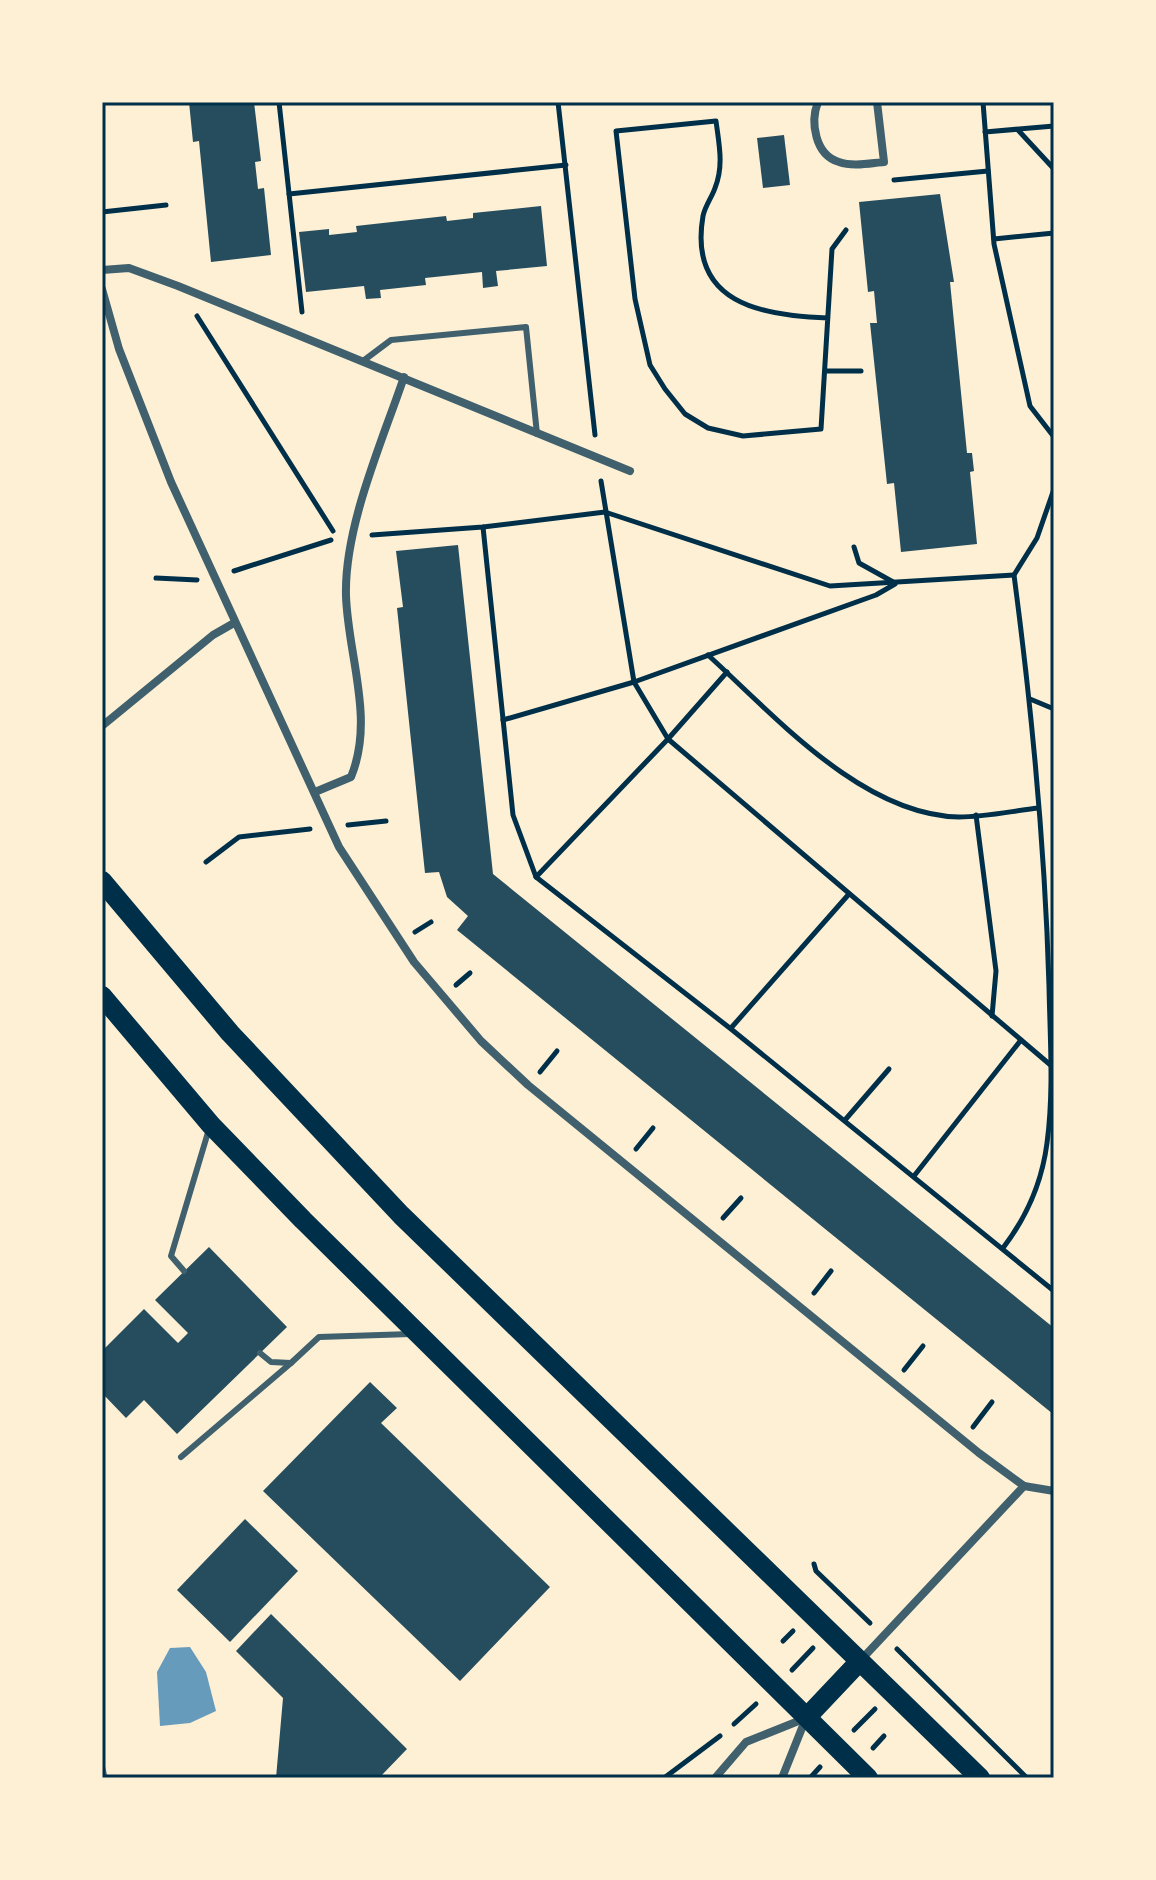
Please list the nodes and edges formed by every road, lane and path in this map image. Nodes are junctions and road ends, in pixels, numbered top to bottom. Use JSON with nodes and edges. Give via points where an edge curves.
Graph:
{"nodes":[{"id":1,"x":279,"y":102,"type":"edge"},
{"id":2,"x":558,"y":102,"type":"edge"},
{"id":3,"x":818,"y":102,"type":"edge"},
{"id":4,"x":877,"y":102,"type":"edge"},
{"id":5,"x":983,"y":102,"type":"edge"},
{"id":6,"x":1054,"y":126,"type":"edge"},
{"id":7,"x":1017,"y":130,"type":"junction"},
{"id":8,"x":985,"y":132,"type":"junction"},
{"id":9,"x":566,"y":165,"type":"junction"},
{"id":10,"x":1054,"y":169,"type":"edge"},
{"id":11,"x":988,"y":171,"type":"junction"},
{"id":12,"x":887,"y":181,"type":"dead end"},
{"id":13,"x":289,"y":194,"type":"junction"},
{"id":14,"x":166,"y":205,"type":"dead end"},
{"id":15,"x":102,"y":212,"type":"edge"},
{"id":16,"x":846,"y":230,"type":"dead end"},
{"id":17,"x":1054,"y":233,"type":"edge"},
{"id":18,"x":994,"y":239,"type":"junction"},
{"id":19,"x":102,"y":270,"type":"edge"},
{"id":20,"x":178,"y":286,"type":"junction"},
{"id":21,"x":102,"y":289,"type":"edge"},
{"id":22,"x":302,"y":312,"type":"dead end"},
{"id":23,"x":828,"y":318,"type":"junction"},
{"id":24,"x":363,"y":361,"type":"junction"},
{"id":25,"x":825,"y":371,"type":"junction"},
{"id":26,"x":861,"y":371,"type":"dead end"},
{"id":27,"x":404,"y":377,"type":"junction"},
{"id":28,"x":537,"y":434,"type":"junction"},
{"id":29,"x":1054,"y":437,"type":"edge"},
{"id":30,"x":598,"y":458,"type":"junction"},
{"id":31,"x":630,"y":471,"type":"dead end"},
{"id":32,"x":1054,"y":489,"type":"edge"},
{"id":33,"x":605,"y":512,"type":"junction"},
{"id":34,"x":483,"y":527,"type":"junction"},
{"id":35,"x":353,"y":536,"type":"junction"},
{"id":36,"x":854,"y":547,"type":"dead end"},
{"id":37,"x":1014,"y":575,"type":"junction"},
{"id":38,"x":156,"y":578,"type":"dead end"},
{"id":39,"x":214,"y":578,"type":"junction"},
{"id":40,"x":896,"y":583,"type":"junction"},
{"id":41,"x":234,"y":623,"type":"junction"},
{"id":42,"x":708,"y":655,"type":"junction"},
{"id":43,"x":727,"y":672,"type":"junction"},
{"id":44,"x":634,"y":682,"type":"junction"},
{"id":45,"x":1030,"y":699,"type":"junction"},
{"id":46,"x":1054,"y":709,"type":"edge"},
{"id":47,"x":503,"y":720,"type":"junction"},
{"id":48,"x":102,"y":726,"type":"edge"},
{"id":49,"x":668,"y":739,"type":"junction"},
{"id":50,"x":315,"y":792,"type":"junction"},
{"id":51,"x":1038,"y":808,"type":"junction"},
{"id":52,"x":976,"y":815,"type":"junction"},
{"id":53,"x":386,"y":821,"type":"dead end"},
{"id":54,"x":330,"y":826,"type":"junction"},
{"id":55,"x":206,"y":862,"type":"dead end"},
{"id":56,"x":536,"y":877,"type":"junction"},
{"id":57,"x":102,"y":881,"type":"edge"},
{"id":58,"x":849,"y":894,"type":"junction"},
{"id":59,"x":1047,"y":925,"type":"junction"},
{"id":60,"x":1054,"y":931,"type":"edge"},
{"id":61,"x":102,"y":996,"type":"edge"},
{"id":62,"x":992,"y":1016,"type":"junction"},
{"id":63,"x":731,"y":1029,"type":"junction"},
{"id":64,"x":1021,"y":1040,"type":"junction"},
{"id":65,"x":1052,"y":1043,"type":"edge"},
{"id":66,"x":1052,"y":1067,"type":"edge"},
{"id":67,"x":889,"y":1069,"type":"dead end"},
{"id":68,"x":845,"y":1120,"type":"junction"},
{"id":69,"x":211,"y":1125,"type":"junction"},
{"id":70,"x":914,"y":1176,"type":"junction"},
{"id":71,"x":741,"y":1198,"type":"dead end"},
{"id":72,"x":710,"y":1233,"type":"junction"},
{"id":73,"x":1003,"y":1248,"type":"junction"},
{"id":74,"x":184,"y":1271,"type":"dead end"},
{"id":75,"x":831,"y":1271,"type":"dead end"},
{"id":76,"x":1054,"y":1291,"type":"edge"},
{"id":77,"x":802,"y":1308,"type":"junction"},
{"id":78,"x":416,"y":1334,"type":"junction"},
{"id":79,"x":923,"y":1346,"type":"dead end"},
{"id":80,"x":260,"y":1353,"type":"dead end"},
{"id":81,"x":291,"y":1363,"type":"junction"},
{"id":82,"x":894,"y":1382,"type":"junction"},
{"id":83,"x":992,"y":1402,"type":"dead end"},
{"id":84,"x":963,"y":1439,"type":"junction"},
{"id":85,"x":181,"y":1457,"type":"dead end"},
{"id":86,"x":1024,"y":1486,"type":"junction"},
{"id":87,"x":1054,"y":1491,"type":"edge"},
{"id":88,"x":794,"y":1630,"type":"dead end"},
{"id":89,"x":783,"y":1641,"type":"dead end"},
{"id":90,"x":859,"y":1662,"type":"junction"},
{"id":91,"x":916,"y":1668,"type":"dead end"},
{"id":92,"x":891,"y":1693,"type":"junction"},
{"id":93,"x":946,"y":1697,"type":"dead end"},
{"id":94,"x":807,"y":1717,"type":"junction"},
{"id":95,"x":720,"y":1736,"type":"dead end"},
{"id":96,"x":884,"y":1736,"type":"dead end"},
{"id":97,"x":837,"y":1748,"type":"junction"},
{"id":98,"x":873,"y":1748,"type":"dead end"},
{"id":99,"x":664,"y":1778,"type":"edge"},
{"id":100,"x":715,"y":1778,"type":"edge"},
{"id":101,"x":782,"y":1778,"type":"edge"},
{"id":102,"x":810,"y":1778,"type":"edge"},
{"id":103,"x":868,"y":1778,"type":"edge"},
{"id":104,"x":980,"y":1778,"type":"edge"},
{"id":105,"x":1027,"y":1778,"type":"edge"}],
"edges":[{"from":1,"to":13,"type":"path"},
{"from":2,"to":9,"type":"path"},
{"from":3,"to":4,"type":"street","via":[[815,126],[825,154],[839,162],[884,162]]},
{"from":5,"to":8,"type":"path"},
{"from":6,"to":7,"type":"path"},
{"from":7,"to":8,"type":"path"},
{"from":7,"to":10,"type":"path"},
{"from":8,"to":11,"type":"path"},
{"from":9,"to":13,"type":"path"},
{"from":9,"to":30,"type":"path"},
{"from":11,"to":12,"type":"path"},
{"from":11,"to":18,"type":"path"},
{"from":13,"to":22,"type":"path"},
{"from":14,"to":15,"type":"path"},
{"from":16,"to":23,"type":"path","via":[[832,249]]},
{"from":17,"to":18,"type":"path"},
{"from":18,"to":29,"type":"path","via":[[1030,406]]},
{"from":19,"to":20,"type":"street","via":[[129,268]]},
{"from":20,"to":24,"type":"street"},
{"from":20,"to":39,"type":"path","via":[[335,539]]},
{"from":21,"to":39,"type":"street","via":[[119,349]]},
{"from":23,"to":25,"type":"path"},
{"from":23,"to":25,"type":"path","via":[[778,315],[744,305],[718,287],[710,273],[701,233],[721,165],[716,121],[616,131],[643,338],[650,365],[685,414],[708,428],[743,436],[821,429]]},
{"from":24,"to":27,"type":"street"},
{"from":24,"to":28,"type":"lane","via":[[391,340],[526,327]]},
{"from":25,"to":26,"type":"path"},
{"from":27,"to":28,"type":"street"},
{"from":27,"to":35,"type":"street"},
{"from":28,"to":30,"type":"street"},
{"from":30,"to":31,"type":"street"},
{"from":30,"to":33,"type":"path"},
{"from":32,"to":37,"type":"path","via":[[1037,538]]},
{"from":33,"to":34,"type":"path"},
{"from":33,"to":40,"type":"path","via":[[830,586]]},
{"from":33,"to":44,"type":"path"},
{"from":34,"to":35,"type":"path"},
{"from":34,"to":47,"type":"path"},
{"from":35,"to":50,"type":"street","via":[[346,595],[363,730],[361,753],[351,777]]},
{"from":36,"to":40,"type":"path","via":[[859,563]]},
{"from":37,"to":40,"type":"path"},
{"from":37,"to":45,"type":"path"},
{"from":38,"to":39,"type":"path"},
{"from":39,"to":41,"type":"street"},
{"from":40,"to":42,"type":"path","via":[[876,595]]},
{"from":41,"to":48,"type":"street"},
{"from":41,"to":50,"type":"street"},
{"from":42,"to":43,"type":"path"},
{"from":42,"to":44,"type":"path"},
{"from":43,"to":49,"type":"path"},
{"from":43,"to":52,"type":"path","via":[[861,785],[928,812]]},
{"from":44,"to":47,"type":"path"},
{"from":44,"to":49,"type":"path"},
{"from":45,"to":46,"type":"path"},
{"from":45,"to":51,"type":"path"},
{"from":47,"to":56,"type":"path","via":[[513,815]]},
{"from":49,"to":56,"type":"path"},
{"from":49,"to":58,"type":"path"},
{"from":50,"to":54,"type":"street"},
{"from":51,"to":52,"type":"path"},
{"from":51,"to":59,"type":"path"},
{"from":52,"to":62,"type":"path","via":[[996,971]]},
{"from":53,"to":54,"type":"path"},
{"from":54,"to":55,"type":"path","via":[[239,837]]},
{"from":54,"to":72,"type":"street","via":[[379,913],[481,1041]]},
{"from":56,"to":63,"type":"path"},
{"from":57,"to":90,"type":"main road","via":[[230,1033],[401,1215]]},
{"from":58,"to":62,"type":"path"},
{"from":58,"to":63,"type":"path"},
{"from":59,"to":60,"type":"path"},
{"from":59,"to":65,"type":"path"},
{"from":61,"to":69,"type":"main road"},
{"from":62,"to":64,"type":"path"},
{"from":63,"to":68,"type":"path"},
{"from":64,"to":66,"type":"path"},
{"from":64,"to":70,"type":"path"},
{"from":65,"to":66,"type":"path"},
{"from":66,"to":73,"type":"path","via":[[1047,1147],[1026,1218]]},
{"from":67,"to":68,"type":"path"},
{"from":68,"to":70,"type":"path"},
{"from":69,"to":74,"type":"lane","via":[[171,1256]]},
{"from":69,"to":78,"type":"main road"},
{"from":70,"to":73,"type":"path"},
{"from":71,"to":72,"type":"path"},
{"from":72,"to":77,"type":"street"},
{"from":73,"to":76,"type":"path"},
{"from":75,"to":77,"type":"path"},
{"from":77,"to":82,"type":"street"},
{"from":78,"to":81,"type":"lane","via":[[319,1337]]},
{"from":78,"to":94,"type":"main road"},
{"from":79,"to":82,"type":"path"},
{"from":80,"to":81,"type":"lane","via":[[271,1362]]},
{"from":81,"to":85,"type":"lane"},
{"from":82,"to":84,"type":"street"},
{"from":83,"to":84,"type":"path"},
{"from":84,"to":86,"type":"street"},
{"from":86,"to":87,"type":"street"},
{"from":86,"to":90,"type":"street"},
{"from":88,"to":89,"type":"path"},
{"from":90,"to":92,"type":"main road"},
{"from":90,"to":94,"type":"main road"},
{"from":91,"to":92,"type":"path"},
{"from":92,"to":97,"type":"path"},
{"from":92,"to":104,"type":"main road"},
{"from":93,"to":105,"type":"path"},
{"from":94,"to":97,"type":"main road"},
{"from":94,"to":100,"type":"street","via":[[746,1742]]},
{"from":94,"to":101,"type":"street"},
{"from":95,"to":99,"type":"path"},
{"from":96,"to":98,"type":"path"},
{"from":97,"to":102,"type":"path"},
{"from":97,"to":103,"type":"main road"}]}
